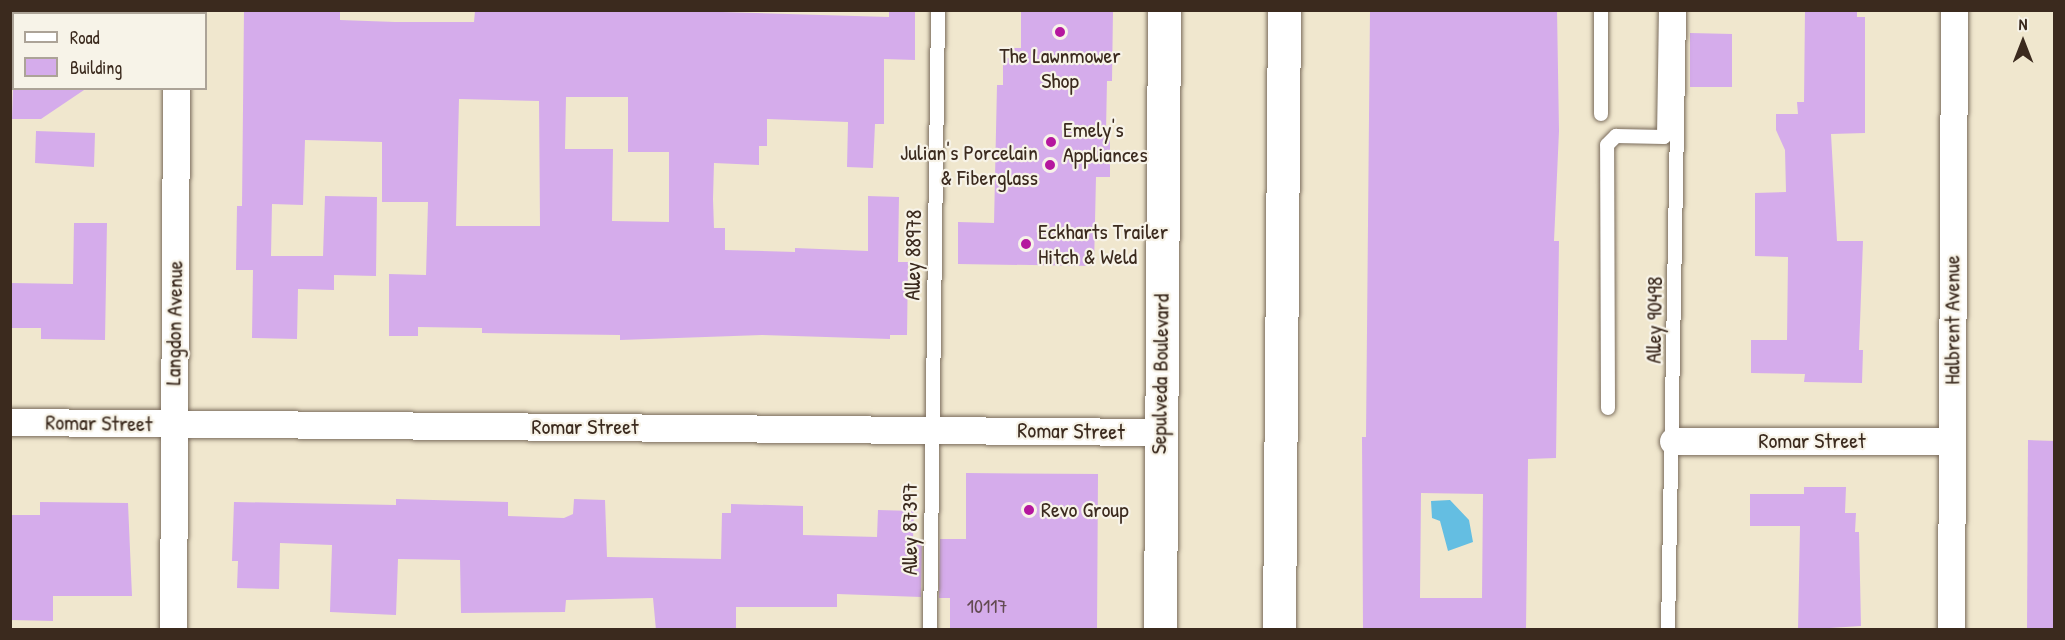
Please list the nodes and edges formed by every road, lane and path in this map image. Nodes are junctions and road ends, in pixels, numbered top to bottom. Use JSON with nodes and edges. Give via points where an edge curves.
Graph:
{"nodes":[{"id":1,"x":939,"y":10,"type":"edge"},
{"id":2,"x":1164,"y":10,"type":"edge"},
{"id":3,"x":1284,"y":10,"type":"edge"},
{"id":4,"x":1601,"y":10,"type":"edge"},
{"id":5,"x":1666,"y":10,"type":"edge"},
{"id":6,"x":1680,"y":10,"type":"edge"},
{"id":7,"x":1954,"y":10,"type":"edge"},
{"id":8,"x":176,"y":90,"type":"edge"},
{"id":9,"x":1601,"y":114,"type":"dead end"},
{"id":10,"x":1608,"y":408,"type":"dead end"},
{"id":11,"x":10,"y":422,"type":"edge"},
{"id":12,"x":173,"y":423,"type":"junction"},
{"id":13,"x":931,"y":429,"type":"junction"},
{"id":14,"x":1159,"y":432,"type":"junction"},
{"id":15,"x":1673,"y":441,"type":"junction"},
{"id":16,"x":1951,"y":441,"type":"junction"},
{"id":17,"x":172,"y":630,"type":"edge"},
{"id":18,"x":930,"y":630,"type":"edge"},
{"id":19,"x":1160,"y":630,"type":"edge"},
{"id":20,"x":1279,"y":630,"type":"edge"},
{"id":21,"x":1668,"y":630,"type":"edge"},
{"id":22,"x":1951,"y":630,"type":"edge"}],
"edges":[{"from":1,"to":13,"type":"lane","name":"Alley 88978"},
{"from":2,"to":14,"type":"main road","name":"Sepulveda Boulevard"},
{"from":3,"to":20,"type":"main road"},
{"from":4,"to":9,"type":"lane"},
{"from":5,"to":10,"type":"lane","via":[[1664,137],[1616,136],[1607,145]]},
{"from":6,"to":15,"type":"lane","name":"Alley 90498"},
{"from":7,"to":16,"type":"street","name":"Halbrent Avenue"},
{"from":8,"to":12,"type":"street","name":"Langdon Avenue"},
{"from":11,"to":12,"type":"street","name":"Romar Street"},
{"from":12,"to":13,"type":"street","name":"Romar Street"},
{"from":12,"to":17,"type":"street","name":"Langdon Avenue"},
{"from":13,"to":14,"type":"street","name":"Romar Street"},
{"from":13,"to":18,"type":"lane","name":"Alley 87397"},
{"from":14,"to":19,"type":"main road","name":"Sepulveda Boulevard"},
{"from":15,"to":16,"type":"street","name":"Romar Street"},
{"from":15,"to":21,"type":"lane","name":"Alley 90498"},
{"from":16,"to":22,"type":"street","name":"Halbrent Avenue"}]}
